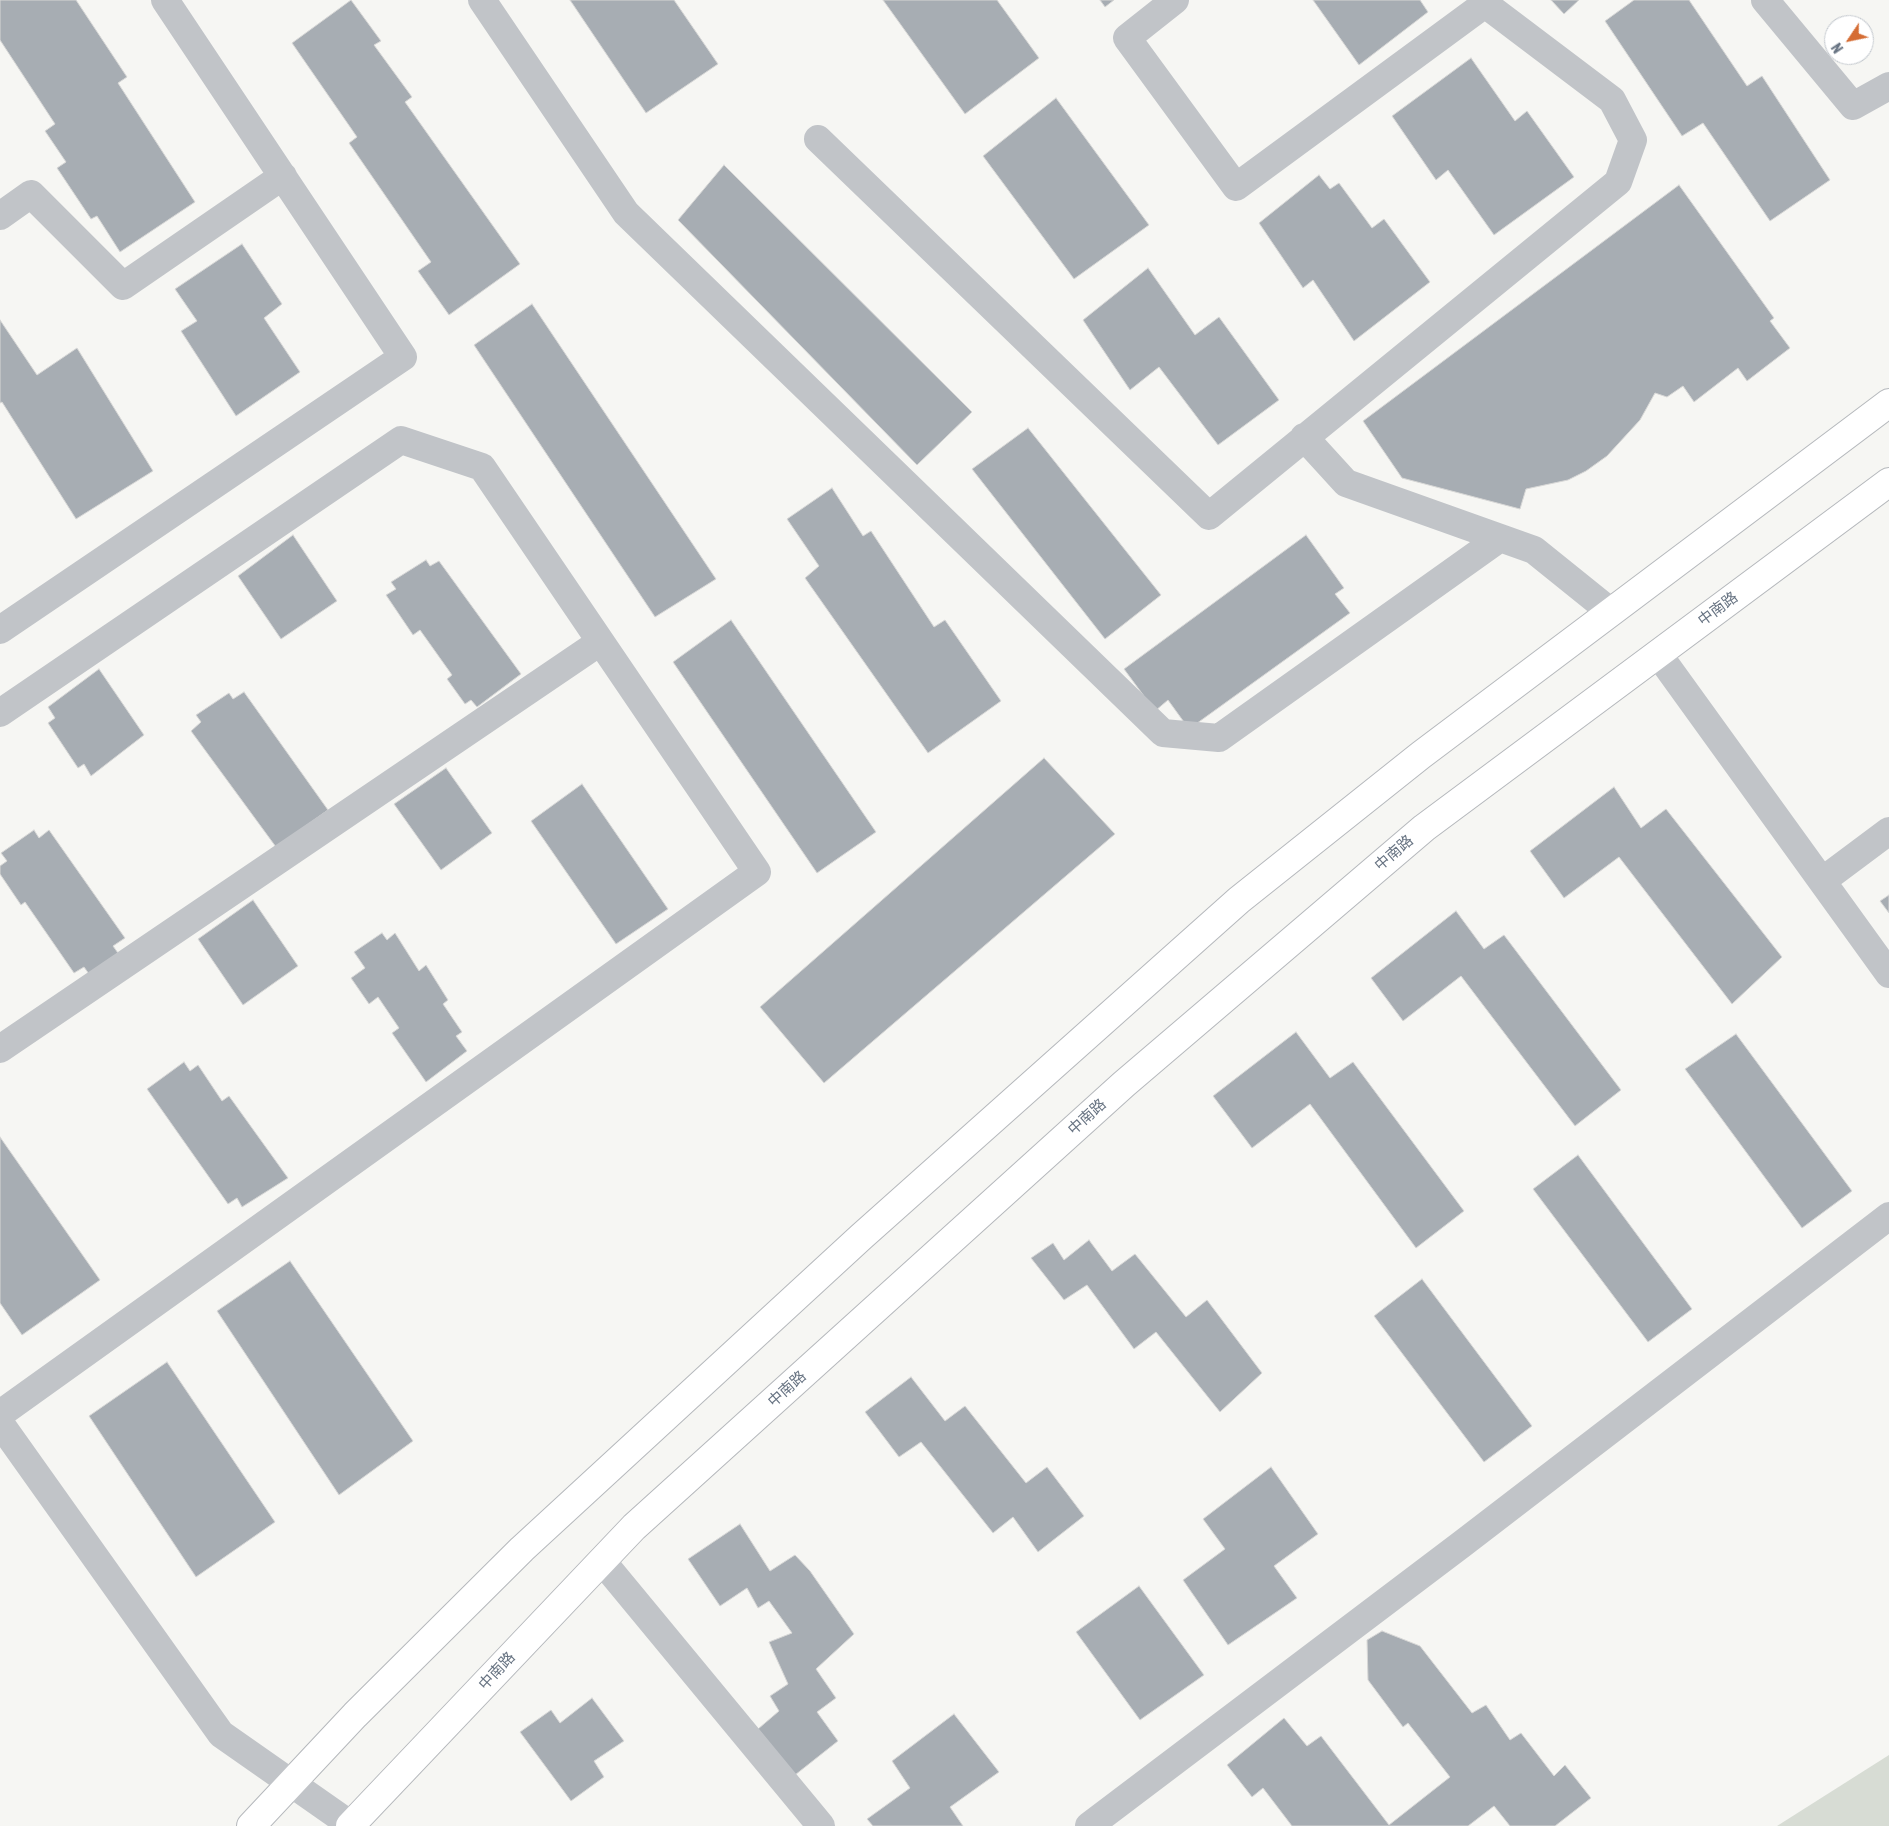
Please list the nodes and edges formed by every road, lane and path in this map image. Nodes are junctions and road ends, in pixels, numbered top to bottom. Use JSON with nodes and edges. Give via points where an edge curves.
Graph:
{"nodes":[{"id":1,"x":165,"y":0,"type":"edge"},
{"id":2,"x":482,"y":0,"type":"edge"},
{"id":3,"x":1174,"y":0,"type":"edge"},
{"id":4,"x":1765,"y":0,"type":"edge"},
{"id":5,"x":1889,"y":86,"type":"edge"},
{"id":6,"x":818,"y":139,"type":"dead end"},
{"id":7,"x":282,"y":176,"type":"junction"},
{"id":8,"x":0,"y":216,"type":"edge"},
{"id":9,"x":1889,"y":403,"type":"edge"},
{"id":10,"x":1304,"y":437,"type":"junction"},
{"id":11,"x":1889,"y":482,"type":"edge"},
{"id":12,"x":1500,"y":538,"type":"junction"},
{"id":13,"x":1612,"y":612,"type":"junction"},
{"id":14,"x":0,"y":630,"type":"edge"},
{"id":15,"x":600,"y":642,"type":"junction"},
{"id":16,"x":1658,"y":654,"type":"junction"},
{"id":17,"x":0,"y":713,"type":"edge"},
{"id":18,"x":1889,"y":831,"type":"edge"},
{"id":19,"x":1822,"y":881,"type":"junction"},
{"id":20,"x":1889,"y":974,"type":"edge"},
{"id":21,"x":0,"y":1049,"type":"edge"},
{"id":22,"x":1889,"y":1216,"type":"edge"},
{"id":23,"x":0,"y":1414,"type":"edge"},
{"id":24,"x":0,"y":1423,"type":"edge"},
{"id":25,"x":602,"y":1561,"type":"junction"},
{"id":26,"x":291,"y":1784,"type":"junction"},
{"id":27,"x":351,"y":1825,"type":"edge"},
{"id":28,"x":251,"y":1826,"type":"edge"},
{"id":29,"x":821,"y":1826,"type":"edge"},
{"id":30,"x":1089,"y":1826,"type":"edge"}],
"edges":[{"from":1,"to":7,"type":"street"},
{"from":2,"to":12,"type":"street","via":[[626,213],[1163,733],[1220,738]]},
{"from":3,"to":10,"type":"street","via":[[1127,38],[1236,187],[1485,4],[1612,100],[1633,140],[1618,182]]},
{"from":4,"to":5,"type":"street","via":[[1853,106]]},
{"from":6,"to":10,"type":"street","via":[[1209,516]]},
{"from":7,"to":8,"type":"street","via":[[123,286],[31,194]]},
{"from":7,"to":14,"type":"street","via":[[403,357]]},
{"from":9,"to":13,"type":"main road"},
{"from":10,"to":12,"type":"street","via":[[1346,483]]},
{"from":11,"to":16,"type":"main road","name":"中南路"},
{"from":12,"to":13,"type":"street","via":[[1534,550]]},
{"from":13,"to":26,"type":"main road","via":[[1421,755],[1232,907],[861,1237],[522,1549],[355,1715]]},
{"from":15,"to":17,"type":"street","via":[[482,467],[401,440]]},
{"from":15,"to":21,"type":"street"},
{"from":15,"to":23,"type":"street","via":[[757,872]]},
{"from":16,"to":19,"type":"street"},
{"from":16,"to":25,"type":"main road","name":"中南路","via":[[1424,828],[1124,1084],[634,1527]]},
{"from":18,"to":19,"type":"street"},
{"from":19,"to":20,"type":"street"},
{"from":22,"to":30,"type":"street"},
{"from":24,"to":26,"type":"street","via":[[221,1734]]},
{"from":25,"to":27,"type":"main road","name":"中南路"},
{"from":25,"to":29,"type":"street"},
{"from":26,"to":27,"type":"street"},
{"from":26,"to":28,"type":"main road"}]}
